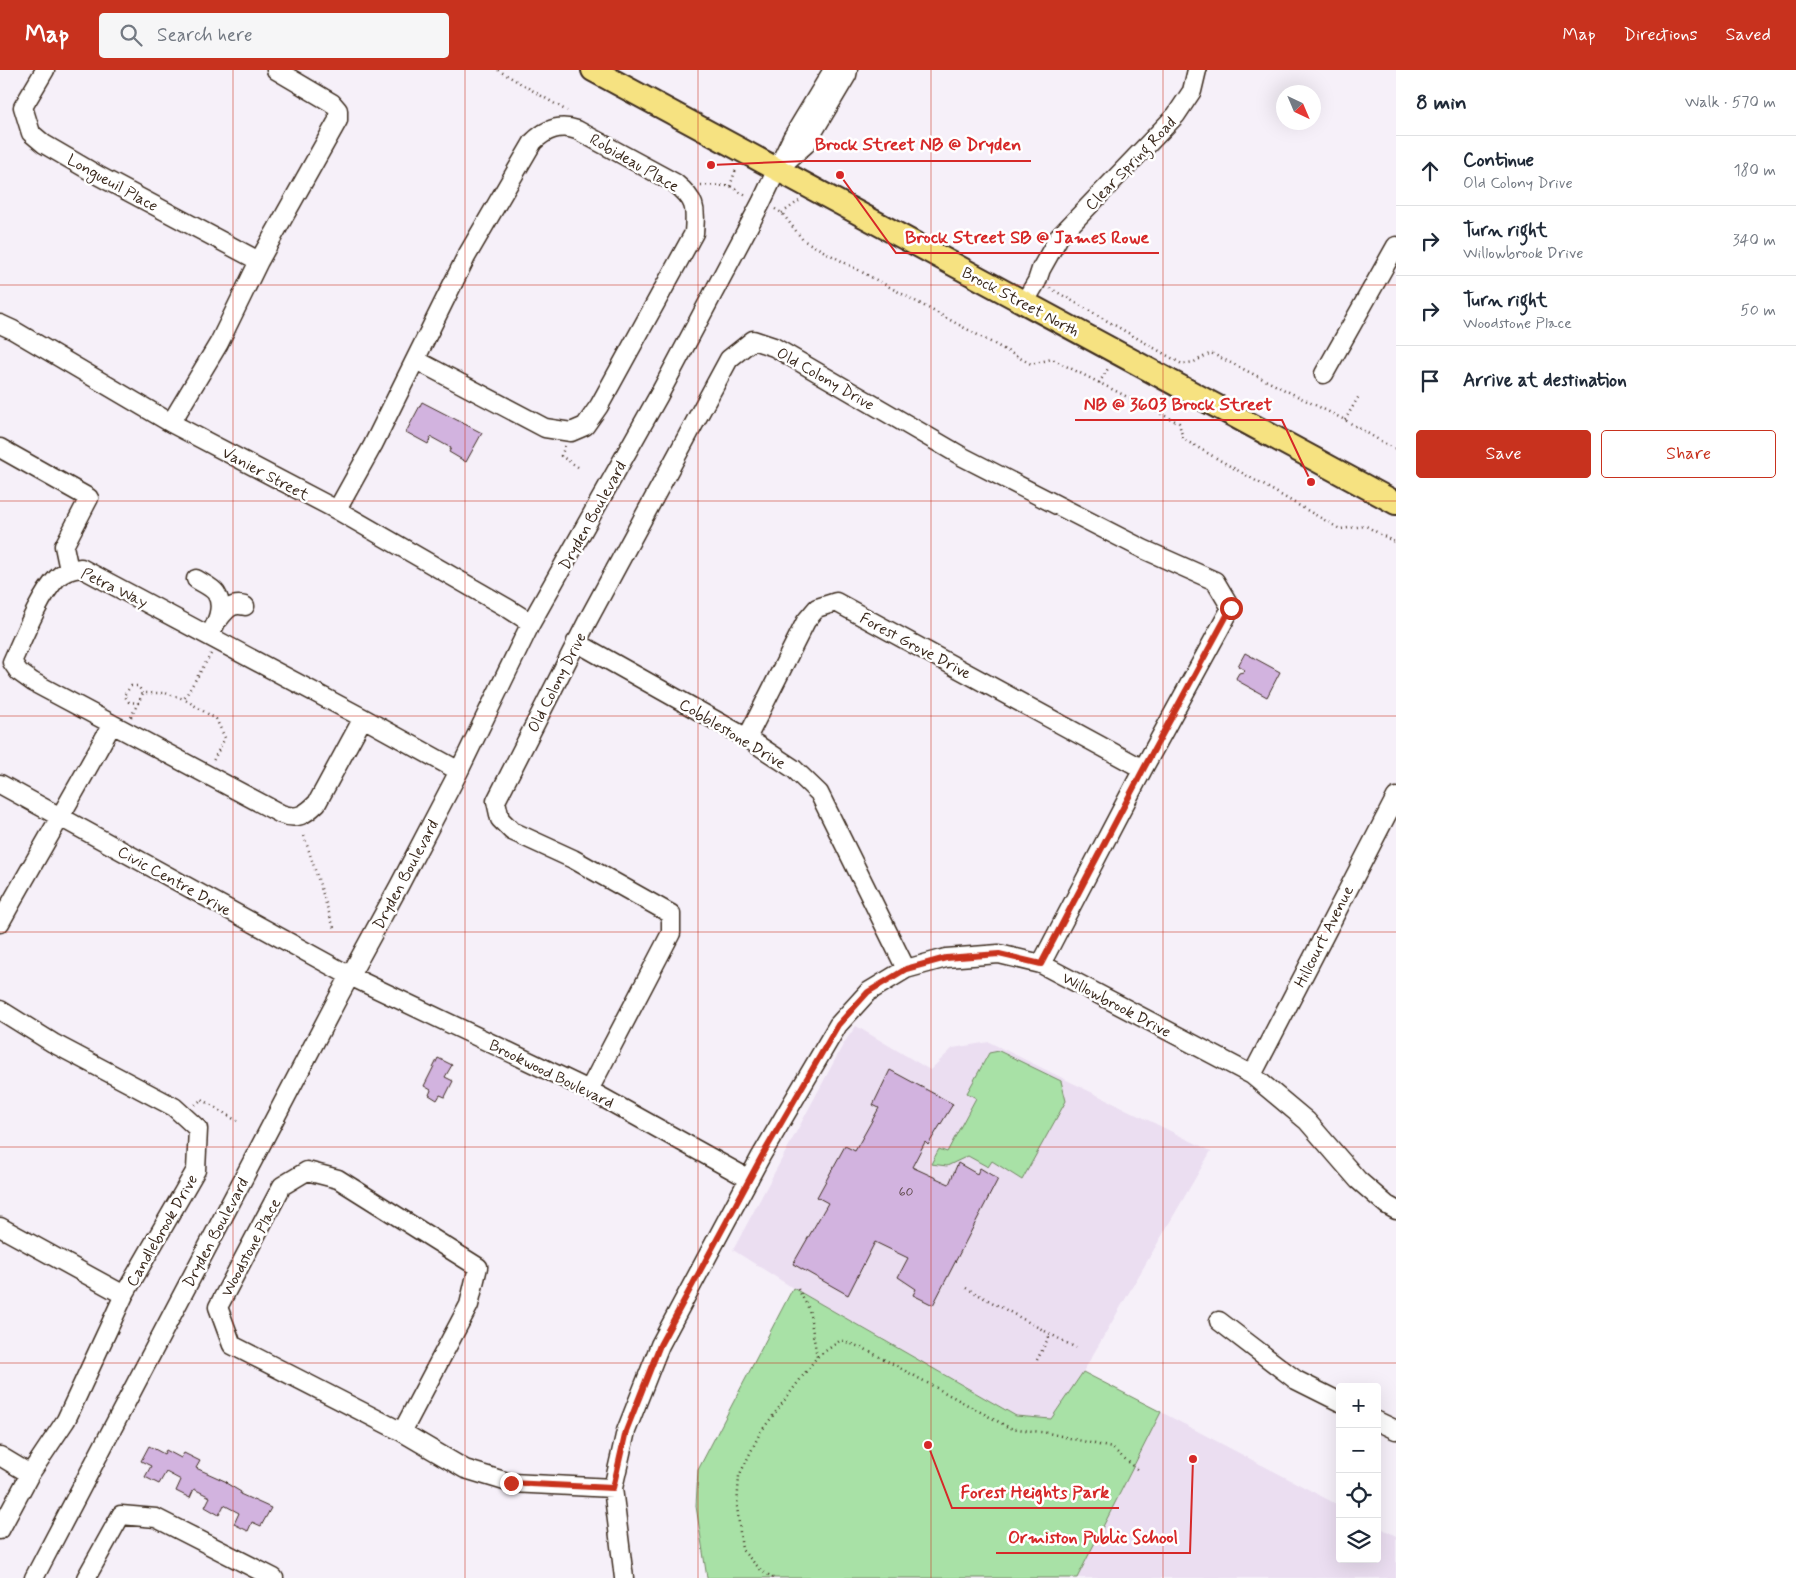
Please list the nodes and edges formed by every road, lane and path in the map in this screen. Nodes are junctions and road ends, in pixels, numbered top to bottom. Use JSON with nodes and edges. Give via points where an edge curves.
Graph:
{"nodes":[{"id":1,"x":44,"y":70,"type":"edge"},
{"id":2,"x":276,"y":70,"type":"edge"},
{"id":3,"x":593,"y":70,"type":"edge"},
{"id":4,"x":834,"y":70,"type":"edge"},
{"id":5,"x":848,"y":70,"type":"edge"},
{"id":6,"x":1196,"y":70,"type":"edge"},
{"id":7,"x":776,"y":170,"type":"junction"},
{"id":8,"x":761,"y":203,"type":"junction"},
{"id":9,"x":1396,"y":246,"type":"edge"},
{"id":10,"x":259,"y":261,"type":"junction"},
{"id":11,"x":1037,"y":280,"type":"junction"},
{"id":12,"x":1024,"y":303,"type":"junction"},
{"id":13,"x":0,"y":324,"type":"edge"},
{"id":14,"x":416,"y":360,"type":"junction"},
{"id":15,"x":1324,"y":374,"type":"dead end"},
{"id":16,"x":1359,"y":396,"type":"dead end"},
{"id":17,"x":1345,"y":420,"type":"junction"},
{"id":18,"x":171,"y":423,"type":"junction"},
{"id":19,"x":571,"y":432,"type":"junction"},
{"id":20,"x":0,"y":448,"type":"edge"},
{"id":21,"x":1396,"y":450,"type":"edge"},
{"id":22,"x":578,"y":467,"type":"dead end"},
{"id":23,"x":1396,"y":504,"type":"edge"},
{"id":24,"x":337,"y":510,"type":"junction"},
{"id":25,"x":1396,"y":543,"type":"edge"},
{"id":26,"x":69,"y":570,"type":"junction"},
{"id":27,"x":196,"y":579,"type":"dead end"},
{"id":28,"x":245,"y":606,"type":"dead end"},
{"id":29,"x":219,"y":619,"type":"junction"},
{"id":30,"x":531,"y":623,"type":"junction"},
{"id":31,"x":214,"y":639,"type":"junction"},
{"id":32,"x":576,"y":642,"type":"junction"},
{"id":33,"x":144,"y":693,"type":"junction"},
{"id":34,"x":184,"y":699,"type":"junction"},
{"id":35,"x":139,"y":703,"type":"junction"},
{"id":36,"x":363,"y":718,"type":"junction"},
{"id":37,"x":118,"y":727,"type":"junction"},
{"id":38,"x":747,"y":738,"type":"junction"},
{"id":39,"x":1144,"y":768,"type":"junction"},
{"id":40,"x":459,"y":771,"type":"junction"},
{"id":41,"x":207,"y":774,"type":"junction"},
{"id":42,"x":0,"y":784,"type":"edge"},
{"id":43,"x":1396,"y":797,"type":"edge"},
{"id":44,"x":59,"y":817,"type":"junction"},
{"id":45,"x":304,"y":836,"type":"dead end"},
{"id":46,"x":0,"y":923,"type":"edge"},
{"id":47,"x":334,"y":928,"type":"dead end"},
{"id":48,"x":1041,"y":964,"type":"junction"},
{"id":49,"x":906,"y":969,"type":"junction"},
{"id":50,"x":350,"y":976,"type":"junction"},
{"id":51,"x":0,"y":1010,"type":"edge"},
{"id":52,"x":1252,"y":1075,"type":"junction"},
{"id":53,"x":590,"y":1090,"type":"junction"},
{"id":54,"x":182,"y":1115,"type":"junction"},
{"id":55,"x":237,"y":1121,"type":"dead end"},
{"id":56,"x":749,"y":1179,"type":"junction"},
{"id":57,"x":1396,"y":1210,"type":"edge"},
{"id":58,"x":0,"y":1227,"type":"edge"},
{"id":59,"x":966,"y":1288,"type":"dead end"},
{"id":60,"x":798,"y":1289,"type":"dead end"},
{"id":61,"x":124,"y":1295,"type":"junction"},
{"id":62,"x":1219,"y":1321,"type":"dead end"},
{"id":63,"x":1050,"y":1334,"type":"junction"},
{"id":64,"x":1076,"y":1348,"type":"dead end"},
{"id":65,"x":817,"y":1357,"type":"junction"},
{"id":66,"x":1037,"y":1360,"type":"dead end"},
{"id":67,"x":1336,"y":1400,"type":"edge"},
{"id":68,"x":1381,"y":1423,"type":"edge"},
{"id":69,"x":1396,"y":1430,"type":"edge"},
{"id":70,"x":402,"y":1432,"type":"junction"},
{"id":71,"x":0,"y":1456,"type":"edge"},
{"id":72,"x":1138,"y":1470,"type":"dead end"},
{"id":73,"x":30,"y":1474,"type":"junction"},
{"id":74,"x":613,"y":1488,"type":"junction"},
{"id":75,"x":0,"y":1530,"type":"edge"},
{"id":76,"x":34,"y":1578,"type":"edge"},
{"id":77,"x":86,"y":1578,"type":"edge"},
{"id":78,"x":274,"y":1578,"type":"edge"},
{"id":79,"x":624,"y":1578,"type":"edge"},
{"id":80,"x":773,"y":1578,"type":"edge"}],
"edges":[{"from":1,"to":10,"type":"street","name":"Longueuil Place","via":[[23,107],[31,133],[99,176]]},
{"from":2,"to":10,"type":"street","via":[[332,103],[338,110],[338,120]]},
{"from":3,"to":7,"type":"main road","name":"Brock Street North"},
{"from":4,"to":7,"type":"street","name":"Dryden Boulevard"},
{"from":5,"to":7,"type":"street","via":[[806,144]]},
{"from":6,"to":11,"type":"street","name":"Clear Spring Road","via":[[1192,91],[1176,115],[1059,237]]},
{"from":7,"to":8,"type":"street","name":"Dryden Boulevard"},
{"from":7,"to":12,"type":"main road","name":"Brock Street North"},
{"from":8,"to":25,"type":"path","via":[[782,213],[803,240],[1031,364],[1052,359],[1179,423],[1183,439],[1340,529],[1366,526]]},
{"from":8,"to":30,"type":"street","name":"Dryden Boulevard","via":[[659,395]]},
{"from":9,"to":15,"type":"street"},
{"from":10,"to":18,"type":"street","via":[[219,343]]},
{"from":11,"to":12,"type":"street","name":"Clear Spring Road"},
{"from":11,"to":17,"type":"path","via":[[1182,364],[1211,353]]},
{"from":12,"to":23,"type":"main road","name":"Brock Street North"},
{"from":13,"to":18,"type":"street","name":"Vanier Street"},
{"from":14,"to":19,"type":"street","via":[[545,428]]},
{"from":14,"to":19,"type":"street","name":"Robideau Place","via":[[466,257],[533,142],[554,128],[566,126],[577,130],[675,183],[694,203],[696,214],[694,233],[599,406],[585,426]]},
{"from":14,"to":24,"type":"street","name":"Robideau Place"},
{"from":16,"to":17,"type":"path"},
{"from":17,"to":21,"type":"path"},
{"from":18,"to":24,"type":"street","name":"Vanier Street"},
{"from":19,"to":22,"type":"path","via":[[561,456]]},
{"from":20,"to":26,"type":"street","via":[[89,498],[64,546]]},
{"from":24,"to":30,"type":"street","name":"Vanier Street"},
{"from":26,"to":31,"type":"street","name":"Petra Way","via":[[82,568]]},
{"from":26,"to":37,"type":"street","name":"Petra Way","via":[[57,578],[46,592],[12,662],[33,682]]},
{"from":27,"to":29,"type":"street","via":[[217,595]]},
{"from":28,"to":29,"type":"street","via":[[238,604],[227,608]]},
{"from":29,"to":31,"type":"street"},
{"from":30,"to":40,"type":"street","name":"Dryden Boulevard"},
{"from":31,"to":34,"type":"path"},
{"from":31,"to":36,"type":"street","name":"Petra Way"},
{"from":32,"to":38,"type":"street","name":"Cobblestone Drive"},
{"from":32,"to":39,"type":"street","name":"Old Colony Drive","via":[[729,359],[753,340],[774,347],[963,457],[1143,549],[1215,581],[1231,608]]},
{"from":32,"to":53,"type":"street","name":"Old Colony Drive","via":[[496,802],[500,819],[512,832],[573,859],[671,914],[670,933]]},
{"from":33,"to":34,"type":"path","via":[[165,693]]},
{"from":33,"to":35,"type":"path"},
{"from":33,"to":35,"type":"path","via":[[138,686],[131,686],[124,695],[129,702]]},
{"from":34,"to":41,"type":"path","via":[[216,719],[225,738]]},
{"from":35,"to":37,"type":"path"},
{"from":36,"to":40,"type":"street","name":"Petra Way"},
{"from":36,"to":41,"type":"street","name":"Petra Way","via":[[317,804],[300,816],[291,818],[281,814]]},
{"from":37,"to":41,"type":"street","name":"Petra Way"},
{"from":37,"to":44,"type":"street"},
{"from":38,"to":39,"type":"street","name":"Forest Grove Drive","via":[[806,621],[817,608],[836,602]]},
{"from":38,"to":49,"type":"street","name":"Cobblestone Drive","via":[[794,769],[819,793]]},
{"from":39,"to":48,"type":"street","name":"Old Colony Drive"},
{"from":40,"to":50,"type":"street","name":"Dryden Boulevard"},
{"from":42,"to":44,"type":"street","name":"Civic Centre Drive"},
{"from":43,"to":52,"type":"street","name":"Hillcourt Avenue"},
{"from":44,"to":46,"type":"street"},
{"from":44,"to":50,"type":"street","name":"Civic Centre Drive"},
{"from":45,"to":47,"type":"path"},
{"from":48,"to":49,"type":"street","name":"Willowbrook Drive","via":[[999,954],[946,958]]},
{"from":48,"to":52,"type":"street","name":"Willowbrook Drive"},
{"from":49,"to":56,"type":"street","name":"Willowbrook Drive","via":[[868,992],[838,1025]]},
{"from":50,"to":53,"type":"street","name":"Brookwood Boulevard"},
{"from":50,"to":76,"type":"street","name":"Dryden Boulevard"},
{"from":51,"to":54,"type":"street","name":"Candlebrook Drive","via":[[53,1043],[174,1107]]},
{"from":52,"to":57,"type":"street","name":"Willowbrook Drive","via":[[1306,1121],[1358,1180]]},
{"from":53,"to":56,"type":"street","name":"Brookwood Boulevard"},
{"from":54,"to":55,"type":"path","via":[[202,1099]]},
{"from":54,"to":61,"type":"street","name":"Candlebrook Drive","via":[[198,1129],[196,1170]]},
{"from":56,"to":74,"type":"street","name":"Willowbrook Drive","via":[[660,1345],[626,1431]]},
{"from":58,"to":61,"type":"street"},
{"from":59,"to":63,"type":"path"},
{"from":60,"to":65,"type":"path","via":[[809,1309]]},
{"from":61,"to":73,"type":"street","name":"Candlebrook Drive","via":[[66,1420]]},
{"from":62,"to":67,"type":"street","via":[[1296,1380]]},
{"from":63,"to":64,"type":"path"},
{"from":63,"to":66,"type":"path"},
{"from":65,"to":72,"type":"path","via":[[842,1340],[865,1348],[1010,1428],[1112,1448]]},
{"from":65,"to":80,"type":"path","via":[[760,1433],[738,1476],[737,1506],[742,1550]]},
{"from":68,"to":69,"type":"street"},
{"from":70,"to":70,"type":"street","name":"Woodstone Place","via":[[469,1305],[478,1267],[338,1179],[307,1171],[282,1186],[218,1307],[232,1345]]},
{"from":70,"to":74,"type":"street","name":"Woodstone Place","via":[[465,1469],[511,1483]]},
{"from":71,"to":73,"type":"street"},
{"from":73,"to":75,"type":"street","name":"Candlebrook Drive"},
{"from":74,"to":79,"type":"street","name":"Willowbrook Drive"},
{"from":77,"to":78,"type":"street","via":[[121,1515],[156,1518]]}]}
